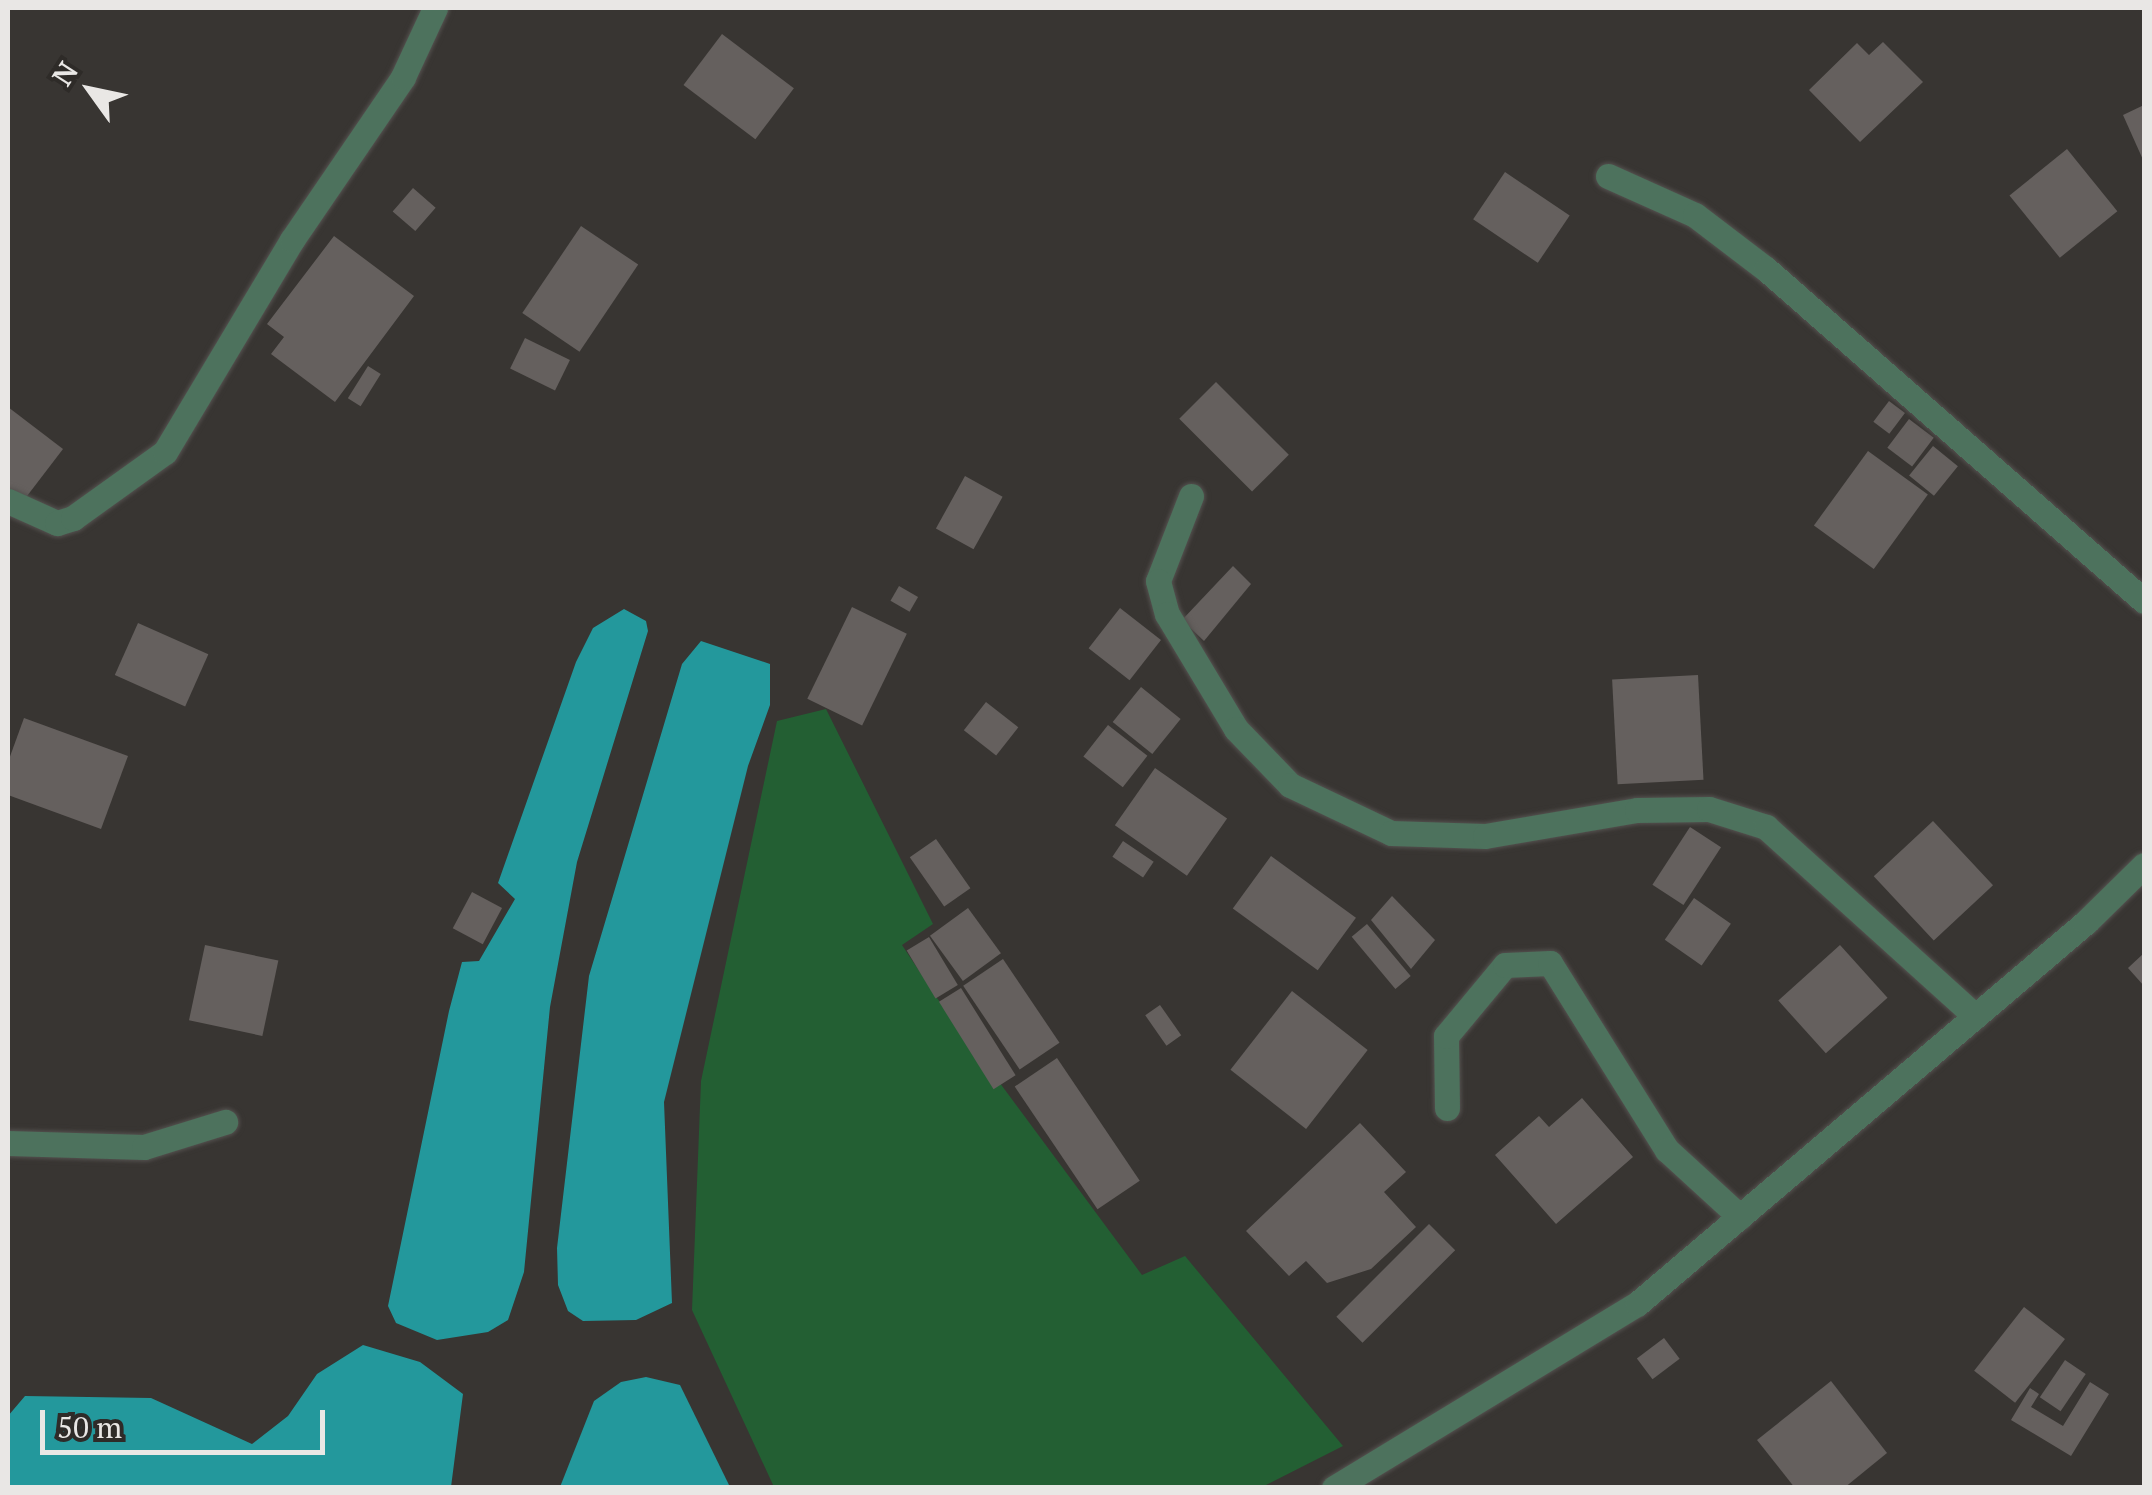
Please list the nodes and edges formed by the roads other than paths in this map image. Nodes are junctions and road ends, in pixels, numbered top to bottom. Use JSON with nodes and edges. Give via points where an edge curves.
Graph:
{"nodes":[{"id":1,"x":434,"y":8,"type":"edge"},
{"id":2,"x":1608,"y":176,"type":"dead end"},
{"id":3,"x":1191,"y":496,"type":"dead end"},
{"id":4,"x":8,"y":501,"type":"edge"},
{"id":5,"x":2144,"y":601,"type":"edge"},
{"id":6,"x":2144,"y":866,"type":"edge"},
{"id":7,"x":1976,"y":1016,"type":"junction"},
{"id":8,"x":1447,"y":1108,"type":"dead end"},
{"id":9,"x":225,"y":1122,"type":"dead end"},
{"id":10,"x":8,"y":1142,"type":"edge"},
{"id":11,"x":1740,"y":1217,"type":"junction"},
{"id":12,"x":1334,"y":1488,"type":"edge"}],
"edges":[{"from":1,"to":4,"type":"street","via":[[404,78],[292,240],[166,452],[57,523]]},
{"from":2,"to":5,"type":"street","via":[[1695,215],[1766,269]]},
{"from":3,"to":7,"type":"street","via":[[1158,581],[1167,614],[1236,729],[1290,785],[1391,834],[1485,836],[1637,810],[1709,809],[1766,827]]},
{"from":6,"to":7,"type":"street"},
{"from":7,"to":11,"type":"street"},
{"from":8,"to":11,"type":"street","via":[[1446,1036],[1505,965],[1550,963],[1667,1150],[1718,1189]]},
{"from":9,"to":10,"type":"street","via":[[144,1148]]},
{"from":11,"to":12,"type":"street","via":[[1637,1304]]}]}
